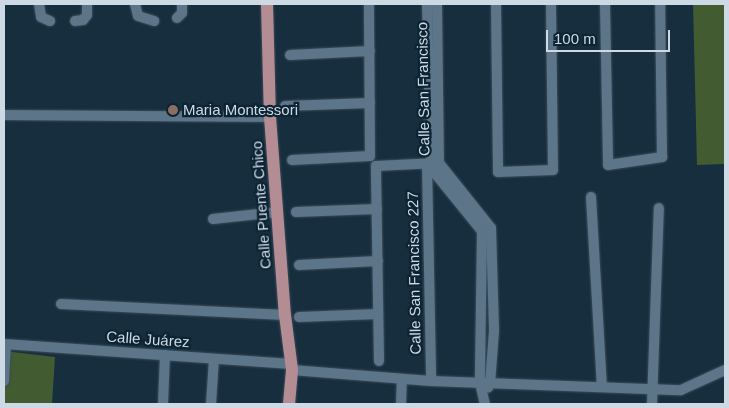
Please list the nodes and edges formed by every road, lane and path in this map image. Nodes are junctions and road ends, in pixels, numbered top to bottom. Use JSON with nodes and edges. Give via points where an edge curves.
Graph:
{"nodes":[{"id":1,"x":39,"y":4,"type":"edge"},
{"id":2,"x":87,"y":4,"type":"edge"},
{"id":3,"x":135,"y":4,"type":"edge"},
{"id":4,"x":182,"y":4,"type":"edge"},
{"id":5,"x":267,"y":4,"type":"edge"},
{"id":6,"x":370,"y":4,"type":"edge"},
{"id":7,"x":427,"y":4,"type":"edge"},
{"id":8,"x":437,"y":4,"type":"edge"},
{"id":9,"x":496,"y":4,"type":"edge"},
{"id":10,"x":551,"y":4,"type":"edge"},
{"id":11,"x":605,"y":4,"type":"edge"},
{"id":12,"x":660,"y":4,"type":"edge"},
{"id":13,"x":177,"y":18,"type":"dead end"},
{"id":14,"x":154,"y":20,"type":"dead end"},
{"id":15,"x":50,"y":21,"type":"dead end"},
{"id":16,"x":75,"y":21,"type":"dead end"},
{"id":17,"x":370,"y":51,"type":"junction"},
{"id":18,"x":290,"y":55,"type":"dead end"},
{"id":19,"x":370,"y":103,"type":"junction"},
{"id":20,"x":285,"y":106,"type":"dead end"},
{"id":21,"x":4,"y":115,"type":"edge"},
{"id":22,"x":270,"y":117,"type":"junction"},
{"id":23,"x":292,"y":160,"type":"dead end"},
{"id":24,"x":432,"y":164,"type":"junction"},
{"id":25,"x":591,"y":197,"type":"dead end"},
{"id":26,"x":659,"y":208,"type":"dead end"},
{"id":27,"x":377,"y":209,"type":"junction"},
{"id":28,"x":277,"y":212,"type":"junction"},
{"id":29,"x":296,"y":212,"type":"dead end"},
{"id":30,"x":213,"y":219,"type":"dead end"},
{"id":31,"x":486,"y":227,"type":"junction"},
{"id":32,"x":378,"y":261,"type":"junction"},
{"id":33,"x":299,"y":265,"type":"dead end"},
{"id":34,"x":482,"y":280,"type":"junction"},
{"id":35,"x":494,"y":280,"type":"junction"},
{"id":36,"x":61,"y":304,"type":"dead end"},
{"id":37,"x":378,"y":314,"type":"junction"},
{"id":38,"x":285,"y":315,"type":"junction"},
{"id":39,"x":299,"y":318,"type":"dead end"},
{"id":40,"x":494,"y":331,"type":"junction"},
{"id":41,"x":482,"y":332,"type":"junction"},
{"id":42,"x":5,"y":344,"type":"edge"},
{"id":43,"x":165,"y":355,"type":"junction"},
{"id":44,"x":214,"y":359,"type":"junction"},
{"id":45,"x":379,"y":361,"type":"dead end"},
{"id":46,"x":291,"y":367,"type":"junction"},
{"id":47,"x":725,"y":370,"type":"edge"},
{"id":48,"x":402,"y":379,"type":"junction"},
{"id":49,"x":4,"y":381,"type":"edge"},
{"id":50,"x":431,"y":381,"type":"junction"},
{"id":51,"x":485,"y":387,"type":"junction"},
{"id":52,"x":602,"y":387,"type":"junction"},
{"id":53,"x":653,"y":388,"type":"junction"},
{"id":54,"x":163,"y":404,"type":"edge"},
{"id":55,"x":211,"y":404,"type":"edge"},
{"id":56,"x":289,"y":404,"type":"edge"},
{"id":57,"x":401,"y":404,"type":"edge"},
{"id":58,"x":485,"y":404,"type":"edge"},
{"id":59,"x":652,"y":404,"type":"edge"}],
"edges":[{"from":1,"to":15,"type":"street","via":[[41,17]]},
{"from":2,"to":16,"type":"street","via":[[87,15],[83,20]]},
{"from":3,"to":14,"type":"street","via":[[138,16]]},
{"from":4,"to":13,"type":"street","via":[[182,13]]},
{"from":5,"to":22,"type":"main road","name":"Calle Puente Chico"},
{"from":6,"to":17,"type":"street"},
{"from":7,"to":24,"type":"street","name":"Calle San Francisco"},
{"from":8,"to":24,"type":"street","name":"Calle San Francisco"},
{"from":9,"to":10,"type":"street","via":[[498,172],[553,170]]},
{"from":11,"to":12,"type":"street","via":[[608,164],[662,156]]},
{"from":17,"to":18,"type":"street"},
{"from":17,"to":19,"type":"street"},
{"from":19,"to":20,"type":"street"},
{"from":19,"to":23,"type":"street","via":[[370,156]]},
{"from":21,"to":22,"type":"street"},
{"from":22,"to":28,"type":"main road","name":"Calle Puente Chico"},
{"from":24,"to":27,"type":"street","via":[[376,166]]},
{"from":24,"to":31,"type":"street","name":"Calle San Francisco","via":[[434,172]]},
{"from":24,"to":50,"type":"street","name":"Calle San Francisco 227"},
{"from":25,"to":52,"type":"street"},
{"from":26,"to":53,"type":"street"},
{"from":27,"to":29,"type":"street"},
{"from":27,"to":32,"type":"street"},
{"from":28,"to":30,"type":"street"},
{"from":28,"to":38,"type":"main road","name":"Calle Puente Chico"},
{"from":31,"to":34,"type":"street"},
{"from":31,"to":35,"type":"street"},
{"from":32,"to":33,"type":"street"},
{"from":32,"to":37,"type":"street"},
{"from":34,"to":35,"type":"street"},
{"from":34,"to":41,"type":"street"},
{"from":35,"to":40,"type":"street"},
{"from":36,"to":38,"type":"street"},
{"from":37,"to":39,"type":"street"},
{"from":37,"to":45,"type":"street"},
{"from":38,"to":46,"type":"main road","name":"Calle Puente Chico"},
{"from":40,"to":41,"type":"street"},
{"from":40,"to":51,"type":"street"},
{"from":41,"to":51,"type":"street"},
{"from":42,"to":43,"type":"street","name":"Calle Juárez"},
{"from":42,"to":49,"type":"street"},
{"from":43,"to":44,"type":"street","name":"Calle Juárez"},
{"from":43,"to":54,"type":"street"},
{"from":44,"to":46,"type":"street","name":"Calle Juárez"},
{"from":44,"to":55,"type":"street"},
{"from":46,"to":48,"type":"street","name":"Calle Juárez"},
{"from":46,"to":56,"type":"main road","name":"Calle Puente Chico"},
{"from":47,"to":53,"type":"street","name":"Calle Juárez","via":[[681,390]]},
{"from":48,"to":50,"type":"street","name":"Calle Juárez"},
{"from":48,"to":57,"type":"street"},
{"from":50,"to":51,"type":"street","name":"Calle Juárez"},
{"from":51,"to":52,"type":"street","name":"Calle Juárez"},
{"from":51,"to":58,"type":"street"},
{"from":52,"to":53,"type":"street","name":"Calle Juárez"},
{"from":53,"to":59,"type":"street"}]}
